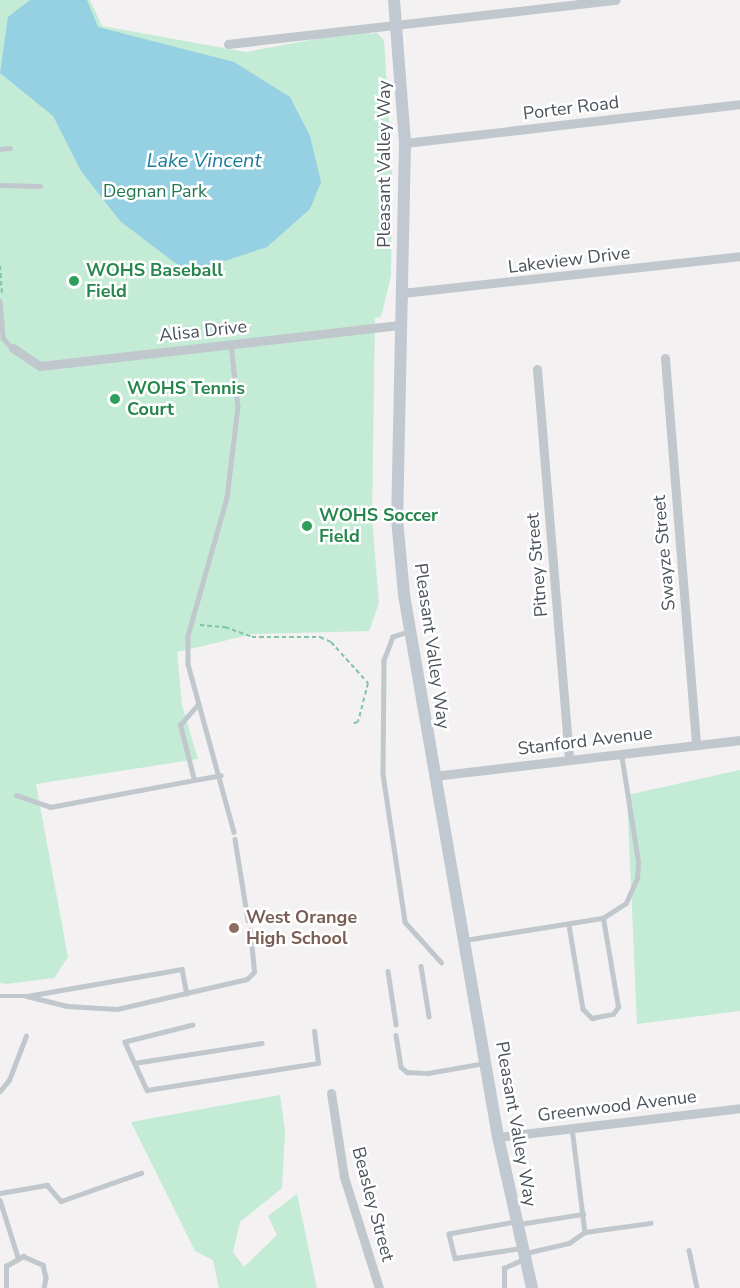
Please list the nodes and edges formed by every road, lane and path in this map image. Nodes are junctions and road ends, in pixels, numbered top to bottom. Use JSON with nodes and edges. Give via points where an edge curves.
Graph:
{"nodes":[{"id":1,"x":394,"y":0,"type":"edge"},
{"id":2,"x":616,"y":0,"type":"edge"},
{"id":3,"x":397,"y":26,"type":"junction"},
{"id":4,"x":228,"y":44,"type":"dead end"},
{"id":5,"x":740,"y":104,"type":"edge"},
{"id":6,"x":405,"y":143,"type":"junction"},
{"id":7,"x":10,"y":148,"type":"dead end"},
{"id":8,"x":0,"y":149,"type":"edge"},
{"id":9,"x":0,"y":185,"type":"edge"},
{"id":10,"x":40,"y":186,"type":"dead end"},
{"id":11,"x":740,"y":256,"type":"edge"},
{"id":12,"x":402,"y":293,"type":"junction"},
{"id":13,"x":0,"y":300,"type":"edge"},
{"id":14,"x":402,"y":325,"type":"junction"},
{"id":15,"x":231,"y":344,"type":"junction"},
{"id":16,"x":13,"y":348,"type":"joint"},
{"id":17,"x":665,"y":358,"type":"dead end"},
{"id":18,"x":537,"y":369,"type":"dead end"},
{"id":19,"x":191,"y":624,"type":"junction"},
{"id":20,"x":408,"y":632,"type":"junction"},
{"id":21,"x":198,"y":704,"type":"junction"},
{"id":22,"x":351,"y":724,"type":"dead end"},
{"id":23,"x":740,"y":740,"type":"edge"},
{"id":24,"x":696,"y":745,"type":"junction"},
{"id":25,"x":621,"y":753,"type":"junction"},
{"id":26,"x":569,"y":758,"type":"junction"},
{"id":27,"x":221,"y":774,"type":"junction"},
{"id":28,"x":434,"y":776,"type":"junction"},
{"id":29,"x":194,"y":780,"type":"junction"},
{"id":30,"x":16,"y":795,"type":"dead end"},
{"id":31,"x":234,"y":832,"type":"dead end"},
{"id":32,"x":236,"y":838,"type":"dead end"},
{"id":33,"x":603,"y":918,"type":"junction"},
{"id":34,"x":248,"y":920,"type":"dead end"},
{"id":35,"x":569,"y":925,"type":"junction"},
{"id":36,"x":250,"y":930,"type":"dead end"},
{"id":37,"x":465,"y":940,"type":"junction"},
{"id":38,"x":441,"y":962,"type":"dead end"},
{"id":39,"x":421,"y":966,"type":"dead end"},
{"id":40,"x":388,"y":971,"type":"dead end"},
{"id":41,"x":187,"y":994,"type":"junction"},
{"id":42,"x":0,"y":996,"type":"edge"},
{"id":43,"x":27,"y":996,"type":"junction"},
{"id":44,"x":429,"y":1016,"type":"dead end"},
{"id":45,"x":396,"y":1024,"type":"dead end"},
{"id":46,"x":193,"y":1025,"type":"dead end"},
{"id":47,"x":314,"y":1030,"type":"dead end"},
{"id":48,"x":396,"y":1035,"type":"dead end"},
{"id":49,"x":26,"y":1036,"type":"dead end"},
{"id":50,"x":261,"y":1043,"type":"dead end"},
{"id":51,"x":488,"y":1062,"type":"junction"},
{"id":52,"x":134,"y":1063,"type":"junction"},
{"id":53,"x":0,"y":1091,"type":"edge"},
{"id":54,"x":331,"y":1093,"type":"dead end"},
{"id":55,"x":740,"y":1108,"type":"edge"},
{"id":56,"x":572,"y":1128,"type":"junction"},
{"id":57,"x":498,"y":1137,"type":"junction"},
{"id":58,"x":141,"y":1173,"type":"dead end"},
{"id":59,"x":0,"y":1194,"type":"edge"},
{"id":60,"x":0,"y":1200,"type":"edge"},
{"id":61,"x":583,"y":1214,"type":"junction"},
{"id":62,"x":516,"y":1223,"type":"junction"},
{"id":63,"x":650,"y":1223,"type":"dead end"},
{"id":64,"x":585,"y":1232,"type":"junction"},
{"id":65,"x":689,"y":1250,"type":"dead end"},
{"id":66,"x":522,"y":1253,"type":"junction"},
{"id":67,"x":18,"y":1257,"type":"junction"},
{"id":68,"x":6,"y":1288,"type":"edge"},
{"id":69,"x":44,"y":1288,"type":"edge"},
{"id":70,"x":379,"y":1288,"type":"edge"},
{"id":71,"x":504,"y":1288,"type":"edge"},
{"id":72,"x":532,"y":1288,"type":"edge"},
{"id":73,"x":697,"y":1288,"type":"edge"}],
"edges":[{"from":1,"to":3,"type":"main road","name":"Pleasant Valley Way"},
{"from":2,"to":3,"type":"street"},
{"from":3,"to":4,"type":"street"},
{"from":3,"to":6,"type":"main road","name":"Pleasant Valley Way"},
{"from":5,"to":6,"type":"street","name":"Porter Road"},
{"from":6,"to":12,"type":"main road","name":"Pleasant Valley Way"},
{"from":7,"to":8,"type":"lane"},
{"from":9,"to":10,"type":"lane"},
{"from":11,"to":12,"type":"street","name":"Lakeview Drive"},
{"from":12,"to":14,"type":"main road","name":"Pleasant Valley Way"},
{"from":13,"to":16,"type":"lane","via":[[3,338]]},
{"from":14,"to":15,"type":"street","name":"Alisa Drive"},
{"from":14,"to":20,"type":"main road","name":"Pleasant Valley Way","via":[[397,519]]},
{"from":15,"to":16,"type":"street","name":"Alisa Drive","via":[[40,366]]},
{"from":15,"to":19,"type":"lane","via":[[238,407],[227,498]]},
{"from":17,"to":24,"type":"street","name":"Swayze Street"},
{"from":18,"to":26,"type":"street","name":"Pitney Street"},
{"from":19,"to":21,"type":"lane","via":[[188,664]]},
{"from":19,"to":22,"type":"path","via":[[225,627],[252,637],[320,637],[331,642],[368,683],[358,722]]},
{"from":20,"to":28,"type":"main road","name":"Pleasant Valley Way"},
{"from":20,"to":38,"type":"lane","via":[[393,637],[384,661],[383,774],[405,922]]},
{"from":21,"to":27,"type":"lane","via":[[213,764]]},
{"from":21,"to":29,"type":"lane","via":[[180,725]]},
{"from":23,"to":24,"type":"street","name":"Stanford Avenue"},
{"from":24,"to":25,"type":"street","name":"Stanford Avenue"},
{"from":25,"to":26,"type":"street","name":"Stanford Avenue"},
{"from":25,"to":33,"type":"lane","via":[[637,878],[626,903]]},
{"from":26,"to":28,"type":"street","name":"Stanford Avenue"},
{"from":27,"to":29,"type":"lane"},
{"from":27,"to":31,"type":"lane"},
{"from":28,"to":37,"type":"main road","name":"Pleasant Valley Way"},
{"from":29,"to":30,"type":"lane","via":[[50,807]]},
{"from":32,"to":34,"type":"lane"},
{"from":33,"to":35,"type":"lane"},
{"from":33,"to":35,"type":"lane","via":[[618,1007],[613,1014],[592,1018],[583,1009]]},
{"from":35,"to":37,"type":"lane"},
{"from":36,"to":41,"type":"lane","via":[[254,972],[247,980]]},
{"from":37,"to":51,"type":"main road","name":"Pleasant Valley Way"},
{"from":39,"to":44,"type":"lane"},
{"from":40,"to":45,"type":"lane"},
{"from":41,"to":43,"type":"lane","via":[[117,1009],[67,1006]]},
{"from":41,"to":43,"type":"lane","via":[[182,969]]},
{"from":42,"to":43,"type":"lane"},
{"from":46,"to":52,"type":"lane","via":[[125,1042]]},
{"from":47,"to":52,"type":"lane","via":[[318,1063],[147,1090]]},
{"from":48,"to":51,"type":"lane","via":[[400,1067],[407,1072],[428,1073]]},
{"from":49,"to":53,"type":"lane","via":[[9,1080]]},
{"from":50,"to":52,"type":"lane"},
{"from":51,"to":57,"type":"main road","name":"Pleasant Valley Way"},
{"from":54,"to":70,"type":"street","name":"Beasley Street","via":[[344,1177]]},
{"from":55,"to":56,"type":"street","name":"Greenwood Avenue"},
{"from":56,"to":57,"type":"street","name":"Greenwood Avenue"},
{"from":56,"to":61,"type":"lane"},
{"from":57,"to":62,"type":"main road","name":"Pleasant Valley Way"},
{"from":58,"to":59,"type":"lane","via":[[61,1201],[46,1185]]},
{"from":60,"to":67,"type":"lane"},
{"from":61,"to":62,"type":"lane"},
{"from":61,"to":64,"type":"lane"},
{"from":62,"to":66,"type":"main road","name":"Pleasant Valley Way"},
{"from":62,"to":66,"type":"lane","via":[[449,1234],[455,1258]]},
{"from":63,"to":64,"type":"lane"},
{"from":64,"to":66,"type":"lane","via":[[569,1243]]},
{"from":65,"to":73,"type":"lane"},
{"from":66,"to":71,"type":"lane","via":[[504,1268]]},
{"from":66,"to":72,"type":"main road","name":"Pleasant Valley Way"},
{"from":67,"to":68,"type":"lane","via":[[3,1273]]},
{"from":67,"to":69,"type":"lane","via":[[30,1257],[42,1265]]}]}
